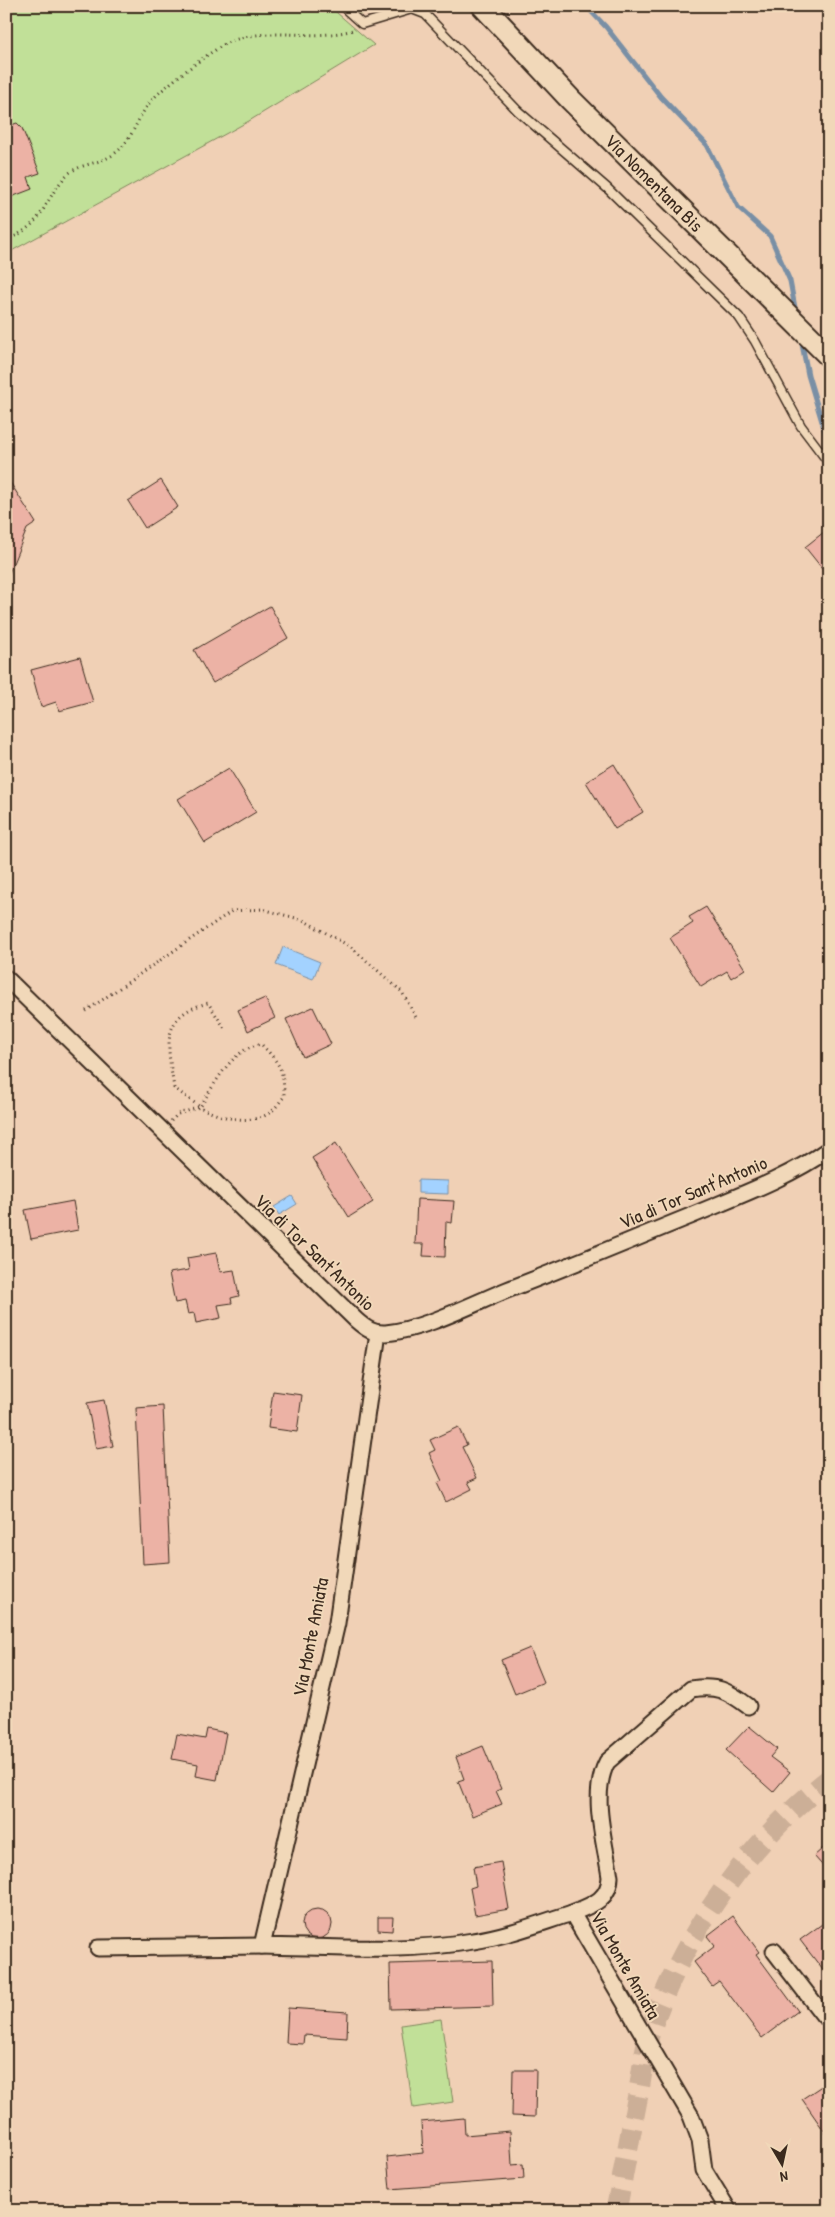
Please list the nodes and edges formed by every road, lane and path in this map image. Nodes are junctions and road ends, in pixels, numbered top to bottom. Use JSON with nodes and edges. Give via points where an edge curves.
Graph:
{"nodes":[{"id":1,"x":342,"y":6,"type":"edge"},
{"id":2,"x":484,"y":6,"type":"edge"},
{"id":3,"x":362,"y":24,"type":"junction"},
{"id":4,"x":6,"y":241,"type":"edge"},
{"id":5,"x":825,"y":353,"type":"edge"},
{"id":6,"x":829,"y":463,"type":"edge"},
{"id":7,"x":6,"y":978,"type":"edge"},
{"id":8,"x":86,"y":1011,"type":"dead end"},
{"id":9,"x":417,"y":1020,"type":"dead end"},
{"id":10,"x":226,"y":1030,"type":"dead end"},
{"id":11,"x":200,"y":1107,"type":"junction"},
{"id":12,"x":162,"y":1130,"type":"junction"},
{"id":13,"x":829,"y":1149,"type":"edge"},
{"id":14,"x":378,"y":1333,"type":"junction"},
{"id":15,"x":748,"y":1706,"type":"dead end"},
{"id":16,"x":572,"y":1913,"type":"junction"},
{"id":17,"x":262,"y":1946,"type":"junction"},
{"id":18,"x":98,"y":1948,"type":"dead end"},
{"id":19,"x":774,"y":1951,"type":"dead end"},
{"id":20,"x":824,"y":2016,"type":"dead end"},
{"id":21,"x":729,"y":2211,"type":"edge"}],
"edges":[{"from":1,"to":3,"type":"lane"},
{"from":2,"to":5,"type":"main road","name":"Via Nomentana Bis","via":[[571,100]]},
{"from":3,"to":4,"type":"path","via":[[351,30],[326,34],[253,35],[228,42],[150,102],[131,134],[114,154],[77,168],[64,177],[34,224]]},
{"from":3,"to":6,"type":"lane","via":[[412,9],[425,14],[518,112],[607,188],[739,317],[801,426]]},
{"from":7,"to":12,"type":"street","name":"Via di Tor Sant'Antonio"},
{"from":8,"to":9,"type":"path","via":[[232,911],[262,909],[303,920],[351,947],[402,992]]},
{"from":10,"to":11,"type":"path","via":[[208,1002],[190,1007],[177,1019],[168,1037],[174,1088]]},
{"from":11,"to":11,"type":"path","via":[[216,1116],[248,1119],[271,1112],[284,1097],[284,1076],[262,1044],[256,1045],[236,1057],[222,1071]]},
{"from":11,"to":12,"type":"path","via":[[178,1114]]},
{"from":12,"to":14,"type":"street","name":"Via di Tor Sant'Antonio","via":[[356,1320]]},
{"from":13,"to":14,"type":"street","name":"Via di Tor Sant'Antonio","via":[[804,1165],[721,1203],[564,1268],[411,1327]]},
{"from":14,"to":17,"type":"street","name":"Via Monte Amiata","via":[[337,1623]]},
{"from":15,"to":16,"type":"street","via":[[728,1691],[706,1687],[691,1689],[607,1762],[598,1792],[609,1887],[605,1897],[597,1903]]},
{"from":16,"to":17,"type":"street","name":"Via Monte Amiata","via":[[458,1944],[386,1948]]},
{"from":16,"to":21,"type":"street","name":"Via Monte Amiata","via":[[691,2116],[700,2140],[704,2170]]},
{"from":17,"to":18,"type":"street","name":"Via Monte Amiata"},
{"from":19,"to":20,"type":"street"}]}
